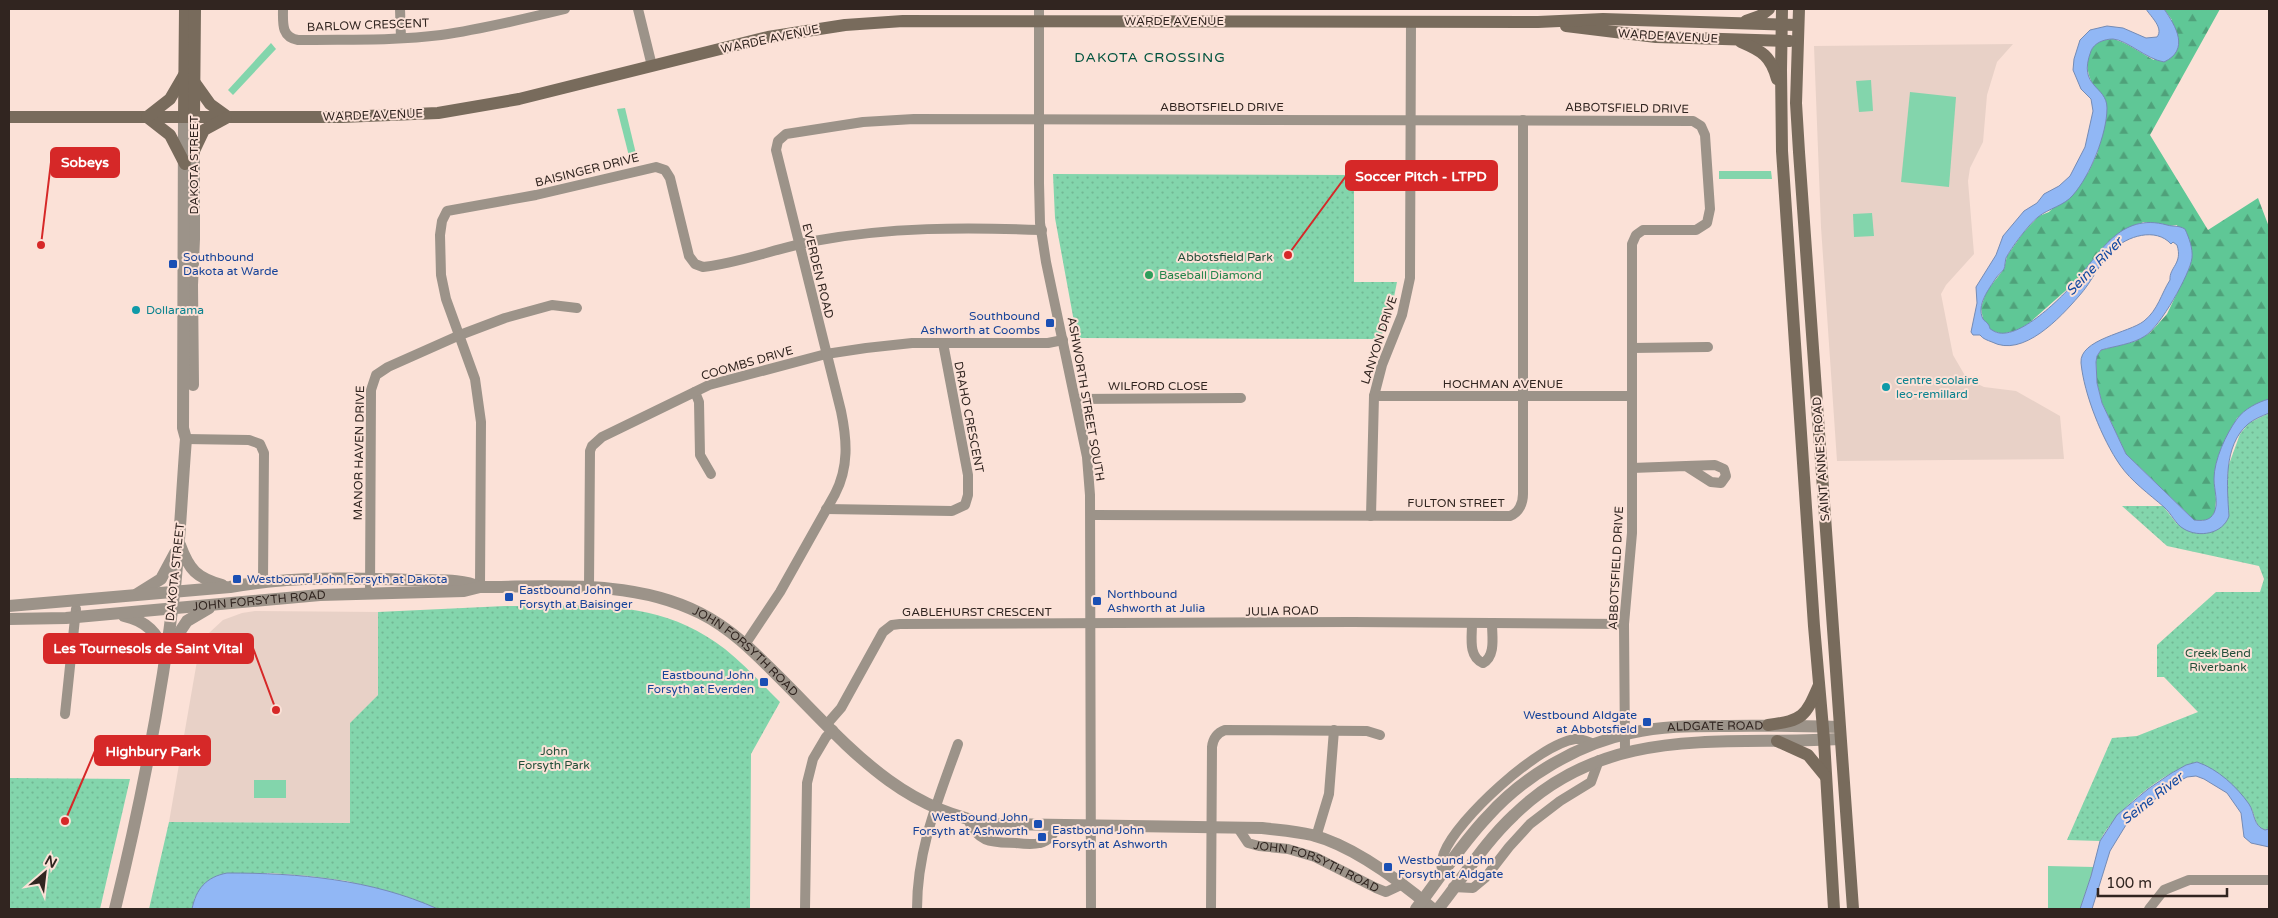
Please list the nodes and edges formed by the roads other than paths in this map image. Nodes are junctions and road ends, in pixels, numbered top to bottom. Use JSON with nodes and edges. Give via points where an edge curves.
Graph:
{"nodes":[{"id":1,"x":185,"y":9,"type":"edge"},
{"id":2,"x":195,"y":9,"type":"edge"},
{"id":3,"x":283,"y":9,"type":"edge"},
{"id":4,"x":400,"y":9,"type":"edge"},
{"id":5,"x":517,"y":9,"type":"edge"},
{"id":6,"x":565,"y":9,"type":"edge"},
{"id":7,"x":638,"y":9,"type":"edge"},
{"id":8,"x":1769,"y":9,"type":"edge"},
{"id":9,"x":1782,"y":9,"type":"edge"},
{"id":10,"x":1799,"y":9,"type":"edge"},
{"id":11,"x":1039,"y":15,"type":"edge"},
{"id":12,"x":518,"y":20,"type":"junction"},
{"id":13,"x":1411,"y":22,"type":"junction"},
{"id":14,"x":1538,"y":22,"type":"junction"},
{"id":15,"x":1729,"y":23,"type":"junction"},
{"id":16,"x":1782,"y":24,"type":"junction"},
{"id":17,"x":1798,"y":25,"type":"junction"},
{"id":18,"x":401,"y":38,"type":"junction"},
{"id":19,"x":1737,"y":40,"type":"junction"},
{"id":20,"x":1781,"y":40,"type":"junction"},
{"id":21,"x":1798,"y":42,"type":"junction"},
{"id":22,"x":652,"y":66,"type":"junction"},
{"id":23,"x":186,"y":73,"type":"junction"},
{"id":24,"x":195,"y":83,"type":"junction"},
{"id":25,"x":1782,"y":103,"type":"junction"},
{"id":26,"x":9,"y":117,"type":"edge"},
{"id":27,"x":147,"y":117,"type":"junction"},
{"id":28,"x":190,"y":117,"type":"junction"},
{"id":29,"x":228,"y":117,"type":"junction"},
{"id":30,"x":1039,"y":119,"type":"junction"},
{"id":31,"x":1411,"y":120,"type":"junction"},
{"id":32,"x":1523,"y":120,"type":"junction"},
{"id":33,"x":194,"y":151,"type":"junction"},
{"id":34,"x":185,"y":164,"type":"junction"},
{"id":35,"x":1042,"y":230,"type":"junction"},
{"id":36,"x":799,"y":245,"type":"junction"},
{"id":37,"x":577,"y":308,"type":"dead end"},
{"id":38,"x":460,"y":335,"type":"junction"},
{"id":39,"x":1063,"y":340,"type":"junction"},
{"id":40,"x":943,"y":343,"type":"junction"},
{"id":41,"x":1708,"y":347,"type":"dead end"},
{"id":42,"x":1632,"y":348,"type":"junction"},
{"id":43,"x":826,"y":354,"type":"junction"},
{"id":44,"x":695,"y":392,"type":"junction"},
{"id":45,"x":1374,"y":396,"type":"junction"},
{"id":46,"x":1632,"y":396,"type":"junction"},
{"id":47,"x":1522,"y":397,"type":"junction"},
{"id":48,"x":1075,"y":398,"type":"junction"},
{"id":49,"x":1241,"y":398,"type":"dead end"},
{"id":50,"x":186,"y":439,"type":"junction"},
{"id":51,"x":1686,"y":466,"type":"dead end"},
{"id":52,"x":1632,"y":468,"type":"junction"},
{"id":53,"x":711,"y":474,"type":"dead end"},
{"id":54,"x":826,"y":509,"type":"junction"},
{"id":55,"x":1091,"y":515,"type":"junction"},
{"id":56,"x":1371,"y":516,"type":"junction"},
{"id":57,"x":179,"y":541,"type":"junction"},
{"id":58,"x":370,"y":578,"type":"junction"},
{"id":59,"x":263,"y":581,"type":"junction"},
{"id":60,"x":480,"y":586,"type":"junction"},
{"id":61,"x":230,"y":587,"type":"junction"},
{"id":62,"x":589,"y":587,"type":"junction"},
{"id":63,"x":174,"y":592,"type":"junction"},
{"id":64,"x":370,"y":594,"type":"junction"},
{"id":65,"x":133,"y":596,"type":"junction"},
{"id":66,"x":218,"y":604,"type":"junction"},
{"id":67,"x":9,"y":606,"type":"edge"},
{"id":68,"x":172,"y":609,"type":"junction"},
{"id":69,"x":76,"y":613,"type":"junction"},
{"id":70,"x":115,"y":614,"type":"junction"},
{"id":71,"x":9,"y":619,"type":"edge"},
{"id":72,"x":1472,"y":624,"type":"junction"},
{"id":73,"x":1492,"y":624,"type":"junction"},
{"id":74,"x":1624,"y":624,"type":"junction"},
{"id":75,"x":1091,"y":625,"type":"junction"},
{"id":76,"x":746,"y":643,"type":"junction"},
{"id":77,"x":166,"y":654,"type":"junction"},
{"id":78,"x":1820,"y":683,"type":"junction"},
{"id":79,"x":66,"y":714,"type":"dead end"},
{"id":80,"x":1768,"y":725,"type":"junction"},
{"id":81,"x":1823,"y":726,"type":"junction"},
{"id":82,"x":830,"y":727,"type":"junction"},
{"id":83,"x":1334,"y":730,"type":"junction"},
{"id":84,"x":1840,"y":733,"type":"junction"},
{"id":85,"x":1380,"y":735,"type":"dead end"},
{"id":86,"x":1624,"y":735,"type":"junction"},
{"id":87,"x":1824,"y":740,"type":"junction"},
{"id":88,"x":1777,"y":742,"type":"junction"},
{"id":89,"x":958,"y":744,"type":"dead end"},
{"id":90,"x":1625,"y":752,"type":"junction"},
{"id":91,"x":1599,"y":760,"type":"junction"},
{"id":92,"x":1827,"y":778,"type":"junction"},
{"id":93,"x":936,"y":809,"type":"junction"},
{"id":94,"x":968,"y":820,"type":"junction"},
{"id":95,"x":1059,"y":826,"type":"junction"},
{"id":96,"x":1091,"y":826,"type":"junction"},
{"id":97,"x":1212,"y":828,"type":"junction"},
{"id":98,"x":1238,"y":828,"type":"junction"},
{"id":99,"x":1316,"y":837,"type":"junction"},
{"id":100,"x":2269,"y":880,"type":"edge"},
{"id":101,"x":1401,"y":885,"type":"junction"},
{"id":102,"x":1453,"y":887,"type":"junction"},
{"id":103,"x":1420,"y":905,"type":"edge"},
{"id":104,"x":115,"y":909,"type":"edge"},
{"id":105,"x":805,"y":909,"type":"edge"},
{"id":106,"x":917,"y":909,"type":"edge"},
{"id":107,"x":1091,"y":909,"type":"edge"},
{"id":108,"x":1211,"y":909,"type":"edge"},
{"id":109,"x":1433,"y":909,"type":"edge"},
{"id":110,"x":1438,"y":909,"type":"edge"},
{"id":111,"x":1834,"y":909,"type":"edge"},
{"id":112,"x":1853,"y":909,"type":"edge"},
{"id":113,"x":2149,"y":909,"type":"edge"}],
"edges":[{"from":1,"to":23,"type":"main road","name":"DAKOTA STREET"},
{"from":2,"to":24,"type":"main road","name":"DAKOTA STREET"},
{"from":3,"to":18,"type":"street","name":"BARLOW CRESCENT","via":[[284,32],[295,40]]},
{"from":4,"to":18,"type":"street"},
{"from":5,"to":12,"type":"street"},
{"from":6,"to":12,"type":"street","name":"BARLOW CRESCENT"},
{"from":7,"to":22,"type":"street"},
{"from":8,"to":15,"type":"main road","via":[[1750,20]]},
{"from":9,"to":16,"type":"main road","name":"SAINT ANNE'S ROAD"},
{"from":10,"to":17,"type":"main road","name":"SAINT ANNE'S ROAD"},
{"from":11,"to":13,"type":"main road","name":"WARDE AVENUE"},
{"from":11,"to":22,"type":"main road","name":"WARDE AVENUE","via":[[845,25],[768,37]]},
{"from":11,"to":30,"type":"street","name":"ASHWORTH STREET SOUTH"},
{"from":12,"to":18,"type":"street","name":"BARLOW CRESCENT","via":[[446,34]]},
{"from":13,"to":14,"type":"main road","name":"WARDE AVENUE"},
{"from":13,"to":31,"type":"street","name":"LANYON DRIVE"},
{"from":14,"to":15,"type":"main road","name":"WARDE AVENUE"},
{"from":14,"to":19,"type":"main road","name":"WARDE AVENUE","via":[[1656,37]]},
{"from":15,"to":16,"type":"main road","name":"WARDE AVENUE"},
{"from":16,"to":17,"type":"main road","name":"WARDE AVENUE"},
{"from":16,"to":20,"type":"main road","name":"SAINT ANNE'S ROAD"},
{"from":17,"to":21,"type":"main road","name":"SAINT ANNE'S ROAD"},
{"from":19,"to":20,"type":"main road","name":"WARDE AVENUE"},
{"from":19,"to":25,"type":"main road","via":[[1770,59]]},
{"from":20,"to":21,"type":"main road","name":"WARDE AVENUE"},
{"from":20,"to":25,"type":"main road","name":"SAINT ANNE'S ROAD"},
{"from":21,"to":84,"type":"main road","name":"SAINT ANNE'S ROAD","via":[[1796,103]]},
{"from":22,"to":29,"type":"main road","name":"WARDE AVENUE","via":[[520,99],[438,113]]},
{"from":23,"to":27,"type":"main road","via":[[170,99]]},
{"from":23,"to":28,"type":"main road","name":"DAKOTA STREET"},
{"from":24,"to":28,"type":"main road","name":"DAKOTA STREET"},
{"from":24,"to":29,"type":"main road","via":[[210,104]]},
{"from":25,"to":78,"type":"main road","name":"SAINT ANNE'S ROAD","via":[[1782,151]]},
{"from":26,"to":27,"type":"main road","name":"WARDE AVENUE"},
{"from":27,"to":28,"type":"main road","name":"WARDE AVENUE"},
{"from":27,"to":34,"type":"main road","via":[[170,135]]},
{"from":28,"to":29,"type":"main road","name":"WARDE AVENUE"},
{"from":28,"to":33,"type":"street","name":"DAKOTA STREET"},
{"from":28,"to":34,"type":"street","name":"DAKOTA STREET"},
{"from":29,"to":33,"type":"main road","via":[[204,130]]},
{"from":30,"to":31,"type":"street","name":"ABBOTSFIELD DRIVE"},
{"from":30,"to":35,"type":"street","name":"ASHWORTH STREET SOUTH"},
{"from":30,"to":36,"type":"street","name":"EVERDEN ROAD","via":[[888,120],[786,134],[778,141],[776,150]]},
{"from":31,"to":32,"type":"street","name":"ABBOTSFIELD DRIVE"},
{"from":31,"to":45,"type":"street","name":"LANYON DRIVE","via":[[1410,278],[1402,315],[1382,365]]},
{"from":32,"to":42,"type":"street","name":"ABBOTSFIELD DRIVE","via":[[1693,121],[1704,130],[1709,219],[1701,229],[1643,230],[1634,237]]},
{"from":32,"to":47,"type":"street","name":"FULTON STREET"},
{"from":33,"to":50,"type":"street","name":"DAKOTA STREET","via":[[193,399],[191,427]]},
{"from":34,"to":50,"type":"street","name":"DAKOTA STREET","via":[[183,428]]},
{"from":35,"to":36,"type":"street","name":"BAISINGER DRIVE","via":[[901,230]]},
{"from":35,"to":39,"type":"street","name":"ASHWORTH STREET SOUTH"},
{"from":36,"to":38,"type":"street","name":"BAISINGER DRIVE","via":[[708,267],[699,266],[689,256],[670,178],[665,170],[656,167],[536,195],[451,210],[442,221],[440,261],[446,299]]},
{"from":36,"to":43,"type":"street","name":"EVERDEN ROAD"},
{"from":37,"to":38,"type":"street","name":"MANOR HAVEN DRIVE","via":[[552,305]]},
{"from":38,"to":58,"type":"street","name":"MANOR HAVEN DRIVE","via":[[384,369],[372,382]]},
{"from":38,"to":60,"type":"street","name":"BAISINGER DRIVE","via":[[475,379],[481,422]]},
{"from":39,"to":40,"type":"street","name":"COOMBS DRIVE","via":[[1048,343]]},
{"from":39,"to":48,"type":"street","name":"ASHWORTH STREET SOUTH"},
{"from":40,"to":43,"type":"street","name":"COOMBS DRIVE","via":[[891,345]]},
{"from":40,"to":54,"type":"street","name":"DRAHO CRESCENT","via":[[968,475],[965,504],[952,510]]},
{"from":41,"to":42,"type":"street"},
{"from":42,"to":46,"type":"street","name":"ABBOTSFIELD DRIVE"},
{"from":43,"to":44,"type":"street","name":"COOMBS DRIVE"},
{"from":43,"to":54,"type":"street","name":"EVERDEN ROAD","via":[[844,427],[846,452],[841,483]]},
{"from":44,"to":53,"type":"street","via":[[700,455]]},
{"from":44,"to":62,"type":"street","name":"COOMBS DRIVE","via":[[592,446]]},
{"from":45,"to":47,"type":"street","name":"HOCHMAN AVENUE"},
{"from":45,"to":56,"type":"street","name":"LANYON DRIVE"},
{"from":46,"to":47,"type":"street","name":"HOCHMAN AVENUE"},
{"from":46,"to":52,"type":"street","name":"ABBOTSFIELD DRIVE"},
{"from":47,"to":56,"type":"street","name":"FULTON STREET","via":[[1523,498],[1514,515]]},
{"from":48,"to":49,"type":"street","name":"WILFORD CLOSE"},
{"from":48,"to":55,"type":"street","name":"ASHWORTH STREET SOUTH","via":[[1087,457]]},
{"from":50,"to":57,"type":"street","name":"DAKOTA STREET"},
{"from":50,"to":59,"type":"street","name":"JOHN FORSYTH ROAD","via":[[249,440],[260,444],[264,453]]},
{"from":51,"to":52,"type":"street"},
{"from":52,"to":74,"type":"street","name":"ABBOTSFIELD DRIVE","via":[[1631,558]]},
{"from":54,"to":76,"type":"street","name":"EVERDEN ROAD","via":[[780,592]]},
{"from":55,"to":56,"type":"street","name":"FULTON STREET"},
{"from":55,"to":75,"type":"street","name":"ASHWORTH STREET SOUTH"},
{"from":57,"to":61,"type":"street","via":[[186,560],[199,576]]},
{"from":57,"to":63,"type":"street","name":"DAKOTA STREET"},
{"from":57,"to":65,"type":"street","via":[[161,579]]},
{"from":58,"to":59,"type":"street","name":"JOHN FORSYTH ROAD"},
{"from":58,"to":60,"type":"street","name":"JOHN FORSYTH ROAD","via":[[464,582]]},
{"from":58,"to":64,"type":"street","name":"MANOR HAVEN DRIVE"},
{"from":59,"to":61,"type":"street","name":"JOHN FORSYTH ROAD"},
{"from":60,"to":62,"type":"street","name":"JOHN FORSYTH ROAD"},
{"from":60,"to":64,"type":"street","name":"JOHN FORSYTH ROAD","via":[[464,591]]},
{"from":61,"to":63,"type":"street","name":"JOHN FORSYTH ROAD"},
{"from":62,"to":76,"type":"street","name":"JOHN FORSYTH ROAD","via":[[631,591],[682,604]]},
{"from":63,"to":65,"type":"street","name":"JOHN FORSYTH ROAD"},
{"from":63,"to":68,"type":"street","name":"DAKOTA STREET"},
{"from":64,"to":66,"type":"street","name":"JOHN FORSYTH ROAD"},
{"from":65,"to":67,"type":"street","name":"JOHN FORSYTH ROAD"},
{"from":66,"to":68,"type":"street","name":"JOHN FORSYTH ROAD"},
{"from":66,"to":77,"type":"street","via":[[187,621]]},
{"from":68,"to":70,"type":"street","name":"JOHN FORSYTH ROAD"},
{"from":68,"to":77,"type":"street","name":"DAKOTA STREET"},
{"from":69,"to":70,"type":"street","name":"JOHN FORSYTH ROAD"},
{"from":69,"to":71,"type":"street","name":"JOHN FORSYTH ROAD"},
{"from":69,"to":79,"type":"street"},
{"from":70,"to":77,"type":"street","via":[[149,626]]},
{"from":72,"to":73,"type":"street","name":"JULIA ROAD"},
{"from":72,"to":73,"type":"street","via":[[1472,651],[1474,657],[1483,663],[1491,653]]},
{"from":72,"to":75,"type":"street","name":"JULIA ROAD"},
{"from":73,"to":74,"type":"street","name":"JULIA ROAD"},
{"from":74,"to":86,"type":"street","name":"ABBOTSFIELD DRIVE"},
{"from":75,"to":82,"type":"street","name":"GABLEHURST CRESCENT","via":[[892,625],[883,632]]},
{"from":75,"to":96,"type":"street","name":"ASHWORTH STREET SOUTH"},
{"from":76,"to":82,"type":"street","name":"JOHN FORSYTH ROAD"},
{"from":77,"to":104,"type":"street","name":"DAKOTA STREET","via":[[142,792]]},
{"from":78,"to":80,"type":"main road","via":[[1806,713],[1791,722]]},
{"from":78,"to":81,"type":"main road","name":"SAINT ANNE'S ROAD"},
{"from":80,"to":81,"type":"street","name":"ALDGATE ROAD"},
{"from":80,"to":86,"type":"street","name":"ALDGATE ROAD","via":[[1655,728]]},
{"from":81,"to":84,"type":"street","name":"ALDGATE ROAD"},
{"from":81,"to":87,"type":"main road","name":"SAINT ANNE'S ROAD"},
{"from":82,"to":93,"type":"street","name":"JOHN FORSYTH ROAD","via":[[890,783]]},
{"from":82,"to":105,"type":"street","via":[[813,759],[807,783]]},
{"from":83,"to":85,"type":"street","via":[[1367,731]]},
{"from":83,"to":97,"type":"street","via":[[1219,732],[1213,741]]},
{"from":83,"to":99,"type":"street","via":[[1328,794]]},
{"from":84,"to":87,"type":"street","name":"ALDGATE ROAD"},
{"from":84,"to":112,"type":"main road","name":"SAINT ANNE'S ROAD"},
{"from":86,"to":90,"type":"street","name":"ABBOTSFIELD DRIVE"},
{"from":86,"to":103,"type":"street","name":"ALDGATE ROAD","via":[[1594,744],[1553,764],[1500,804],[1473,833]]},
{"from":87,"to":88,"type":"street","name":"ALDGATE ROAD"},
{"from":87,"to":92,"type":"main road","name":"SAINT ANNE'S ROAD"},
{"from":88,"to":90,"type":"street","name":"ALDGATE ROAD","via":[[1686,742]]},
{"from":88,"to":92,"type":"main road","via":[[1808,755]]},
{"from":89,"to":93,"type":"street"},
{"from":90,"to":91,"type":"street","name":"ALDGATE ROAD"},
{"from":91,"to":102,"type":"street","name":"ALDGATE ROAD","via":[[1562,778],[1515,814]]},
{"from":91,"to":102,"type":"street","via":[[1591,782],[1560,801],[1519,834],[1479,884],[1473,888]]},
{"from":92,"to":111,"type":"main road","name":"SAINT ANNE'S ROAD"},
{"from":93,"to":94,"type":"street","name":"JOHN FORSYTH ROAD"},
{"from":93,"to":106,"type":"street","via":[[921,853]]},
{"from":94,"to":95,"type":"street","name":"JOHN FORSYTH ROAD"},
{"from":94,"to":95,"type":"street","via":[[974,832],[990,842],[1040,843],[1053,835]]},
{"from":95,"to":96,"type":"street","name":"JOHN FORSYTH ROAD"},
{"from":96,"to":97,"type":"street","name":"JOHN FORSYTH ROAD"},
{"from":96,"to":107,"type":"street","name":"ASHWORTH STREET SOUTH"},
{"from":97,"to":98,"type":"street","name":"JOHN FORSYTH ROAD"},
{"from":97,"to":108,"type":"street"},
{"from":98,"to":99,"type":"street","name":"JOHN FORSYTH ROAD","via":[[1283,830]]},
{"from":98,"to":101,"type":"street","name":"JOHN FORSYTH ROAD","via":[[1248,843],[1315,857],[1386,892]]},
{"from":99,"to":101,"type":"street","name":"JOHN FORSYTH ROAD","via":[[1366,860]]},
{"from":100,"to":113,"type":"street","via":[[2189,880],[2164,890]]},
{"from":101,"to":103,"type":"street","name":"JOHN FORSYTH ROAD"},
{"from":102,"to":110,"type":"street","name":"ALDGATE ROAD"},
{"from":103,"to":109,"type":"street","name":"JOHN FORSYTH ROAD"}]}
